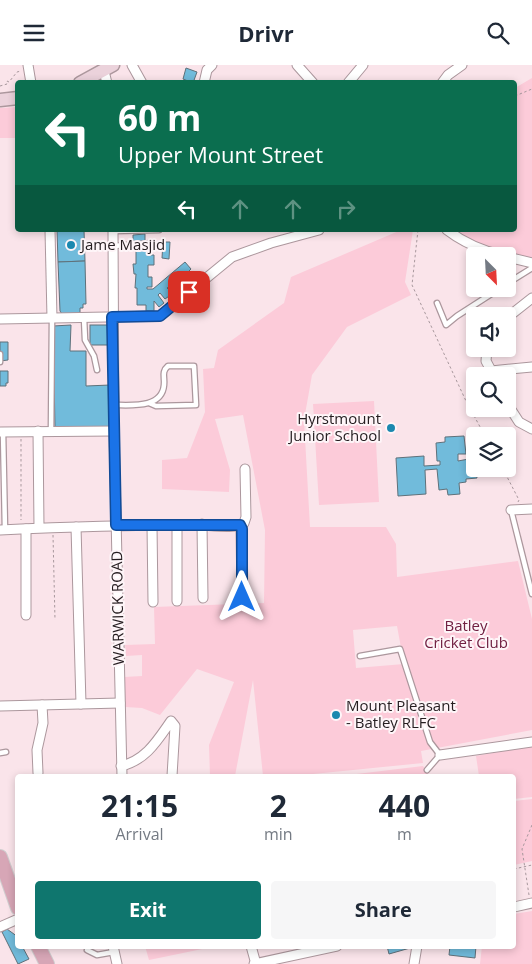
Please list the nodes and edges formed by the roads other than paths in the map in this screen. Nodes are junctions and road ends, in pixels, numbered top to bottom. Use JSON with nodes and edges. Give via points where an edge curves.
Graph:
{"nodes":[{"id":1,"x":132,"y":65,"type":"edge"},
{"id":2,"x":212,"y":65,"type":"edge"},
{"id":3,"x":297,"y":65,"type":"edge"},
{"id":4,"x":362,"y":65,"type":"edge"},
{"id":5,"x":462,"y":65,"type":"edge"},
{"id":6,"x":108,"y":73,"type":"edge"},
{"id":7,"x":88,"y":80,"type":"edge"},
{"id":8,"x":140,"y":80,"type":"edge"},
{"id":9,"x":205,"y":80,"type":"edge"},
{"id":10,"x":311,"y":80,"type":"edge"},
{"id":11,"x":350,"y":80,"type":"edge"},
{"id":12,"x":444,"y":80,"type":"edge"},
{"id":13,"x":15,"y":98,"type":"edge"},
{"id":14,"x":0,"y":100,"type":"edge"},
{"id":15,"x":50,"y":232,"type":"edge"},
{"id":16,"x":113,"y":232,"type":"edge"},
{"id":17,"x":312,"y":232,"type":"edge"},
{"id":18,"x":450,"y":232,"type":"edge"},
{"id":19,"x":152,"y":243,"type":"dead end"},
{"id":20,"x":113,"y":246,"type":"junction"},
{"id":21,"x":477,"y":247,"type":"edge"},
{"id":22,"x":516,"y":259,"type":"edge"},
{"id":23,"x":532,"y":263,"type":"edge"},
{"id":24,"x":532,"y":268,"type":"edge"},
{"id":25,"x":516,"y":278,"type":"edge"},
{"id":26,"x":487,"y":297,"type":"edge"},
{"id":27,"x":532,"y":298,"type":"edge"},
{"id":28,"x":436,"y":303,"type":"dead end"},
{"id":29,"x":516,"y":311,"type":"edge"},
{"id":30,"x":112,"y":317,"type":"junction"},
{"id":31,"x":84,"y":318,"type":"junction"},
{"id":32,"x":0,"y":319,"type":"edge"},
{"id":33,"x":52,"y":319,"type":"junction"},
{"id":34,"x":0,"y":354,"type":"edge"},
{"id":35,"x":0,"y":362,"type":"edge"},
{"id":36,"x":532,"y":367,"type":"edge"},
{"id":37,"x":97,"y":370,"type":"dead end"},
{"id":38,"x":516,"y":370,"type":"edge"},
{"id":39,"x":154,"y":400,"type":"junction"},
{"id":40,"x":149,"y":403,"type":"junction"},
{"id":41,"x":113,"y":405,"type":"junction"},
{"id":42,"x":156,"y":407,"type":"junction"},
{"id":43,"x":516,"y":416,"type":"edge"},
{"id":44,"x":532,"y":429,"type":"edge"},
{"id":45,"x":2,"y":431,"type":"edge"},
{"id":46,"x":38,"y":431,"type":"junction"},
{"id":47,"x":51,"y":431,"type":"junction"},
{"id":48,"x":114,"y":431,"type":"junction"},
{"id":49,"x":245,"y":469,"type":"dead end"},
{"id":50,"x":532,"y":509,"type":"edge"},
{"id":51,"x":511,"y":510,"type":"joint"},
{"id":52,"x":116,"y":525,"type":"junction"},
{"id":53,"x":152,"y":525,"type":"junction"},
{"id":54,"x":177,"y":525,"type":"junction"},
{"id":55,"x":202,"y":525,"type":"junction"},
{"id":56,"x":240,"y":525,"type":"junction"},
{"id":57,"x":40,"y":527,"type":"junction"},
{"id":58,"x":76,"y":527,"type":"junction"},
{"id":59,"x":23,"y":529,"type":"junction"},
{"id":60,"x":2,"y":530,"type":"edge"},
{"id":61,"x":532,"y":595,"type":"edge"},
{"id":62,"x":239,"y":596,"type":"dead end"},
{"id":63,"x":203,"y":598,"type":"dead end"},
{"id":64,"x":177,"y":601,"type":"dead end"},
{"id":65,"x":153,"y":602,"type":"dead end"},
{"id":66,"x":26,"y":615,"type":"dead end"},
{"id":67,"x":360,"y":656,"type":"dead end"},
{"id":68,"x":120,"y":703,"type":"junction"},
{"id":69,"x":81,"y":704,"type":"junction"},
{"id":70,"x":42,"y":705,"type":"junction"},
{"id":71,"x":0,"y":706,"type":"edge"},
{"id":72,"x":532,"y":741,"type":"edge"},
{"id":73,"x":0,"y":753,"type":"edge"},
{"id":74,"x":6,"y":753,"type":"dead end"},
{"id":75,"x":440,"y":755,"type":"junction"},
{"id":76,"x":121,"y":766,"type":"junction"},
{"id":77,"x":427,"y":771,"type":"dead end"},
{"id":78,"x":38,"y":773,"type":"dead end"},
{"id":79,"x":122,"y":774,"type":"edge"},
{"id":80,"x":172,"y":774,"type":"edge"},
{"id":81,"x":0,"y":857,"type":"edge"},
{"id":82,"x":15,"y":900,"type":"edge"},
{"id":83,"x":531,"y":903,"type":"edge"},
{"id":84,"x":516,"y":907,"type":"edge"},
{"id":85,"x":15,"y":920,"type":"edge"},
{"id":86,"x":0,"y":927,"type":"edge"},
{"id":87,"x":40,"y":949,"type":"edge"},
{"id":88,"x":113,"y":949,"type":"edge"},
{"id":89,"x":252,"y":949,"type":"edge"},
{"id":90,"x":326,"y":949,"type":"edge"},
{"id":91,"x":416,"y":949,"type":"edge"},
{"id":92,"x":86,"y":950,"type":"dead end"},
{"id":93,"x":282,"y":961,"type":"edge"},
{"id":94,"x":47,"y":964,"type":"edge"},
{"id":95,"x":117,"y":964,"type":"edge"},
{"id":96,"x":255,"y":964,"type":"edge"},
{"id":97,"x":414,"y":964,"type":"edge"}],
"edges":[{"from":1,"to":8,"type":"street"},
{"from":2,"to":9,"type":"street"},
{"from":3,"to":10,"type":"street"},
{"from":4,"to":11,"type":"street"},
{"from":5,"to":12,"type":"street"},
{"from":6,"to":7,"type":"street"},
{"from":13,"to":14,"type":"street"},
{"from":15,"to":33,"type":"street"},
{"from":16,"to":20,"type":"street","name":"WARWICK ROAD"},
{"from":17,"to":30,"type":"street","via":[[232,257],[160,316]]},
{"from":18,"to":21,"type":"street"},
{"from":19,"to":20,"type":"lane"},
{"from":20,"to":30,"type":"street","name":"WARWICK ROAD"},
{"from":22,"to":23,"type":"street"},
{"from":24,"to":25,"type":"lane"},
{"from":26,"to":28,"type":"lane","via":[[446,325]]},
{"from":27,"to":29,"type":"street"},
{"from":30,"to":31,"type":"street"},
{"from":30,"to":41,"type":"street","name":"WARWICK ROAD"},
{"from":31,"to":33,"type":"street"},
{"from":31,"to":37,"type":"lane","via":[[85,340]]},
{"from":32,"to":33,"type":"street"},
{"from":33,"to":47,"type":"lane"},
{"from":34,"to":35,"type":"lane"},
{"from":36,"to":38,"type":"street"},
{"from":39,"to":40,"type":"lane"},
{"from":39,"to":42,"type":"lane"},
{"from":39,"to":42,"type":"lane","via":[[164,386],[163,373],[168,366],[194,366],[196,405]]},
{"from":40,"to":41,"type":"lane"},
{"from":40,"to":42,"type":"lane"},
{"from":41,"to":48,"type":"street","name":"WARWICK ROAD"},
{"from":43,"to":44,"type":"street"},
{"from":45,"to":46,"type":"street"},
{"from":45,"to":60,"type":"lane"},
{"from":46,"to":47,"type":"street"},
{"from":46,"to":57,"type":"street"},
{"from":47,"to":48,"type":"street"},
{"from":48,"to":52,"type":"street","name":"WARWICK ROAD"},
{"from":49,"to":56,"type":"street","via":[[246,517]]},
{"from":50,"to":51,"type":"street"},
{"from":51,"to":61,"type":"lane"},
{"from":52,"to":53,"type":"street"},
{"from":52,"to":58,"type":"street"},
{"from":52,"to":68,"type":"street","name":"WARWICK ROAD"},
{"from":53,"to":54,"type":"street"},
{"from":53,"to":65,"type":"street"},
{"from":54,"to":55,"type":"street"},
{"from":54,"to":64,"type":"street"},
{"from":55,"to":56,"type":"street"},
{"from":55,"to":63,"type":"street"},
{"from":56,"to":62,"type":"street"},
{"from":57,"to":58,"type":"street"},
{"from":57,"to":59,"type":"street"},
{"from":58,"to":69,"type":"street"},
{"from":59,"to":60,"type":"street"},
{"from":59,"to":66,"type":"street"},
{"from":67,"to":75,"type":"lane","via":[[400,649],[430,742]]},
{"from":68,"to":69,"type":"street"},
{"from":68,"to":76,"type":"street","name":"WARWICK ROAD"},
{"from":69,"to":70,"type":"street"},
{"from":70,"to":71,"type":"street"},
{"from":70,"to":78,"type":"street"},
{"from":72,"to":75,"type":"street"},
{"from":73,"to":74,"type":"lane"},
{"from":75,"to":77,"type":"lane"},
{"from":76,"to":79,"type":"street","name":"WARWICK ROAD"},
{"from":76,"to":80,"type":"street","via":[[134,763],[155,744],[171,721],[175,726]]},
{"from":81,"to":82,"type":"main road"},
{"from":83,"to":84,"type":"street"},
{"from":85,"to":86,"type":"street"},
{"from":87,"to":94,"type":"main road"},
{"from":88,"to":92,"type":"lane","via":[[97,955]]},
{"from":88,"to":95,"type":"street"},
{"from":89,"to":96,"type":"street"},
{"from":90,"to":93,"type":"street"},
{"from":91,"to":97,"type":"street"},
{"from":93,"to":96,"type":"street"}]}
